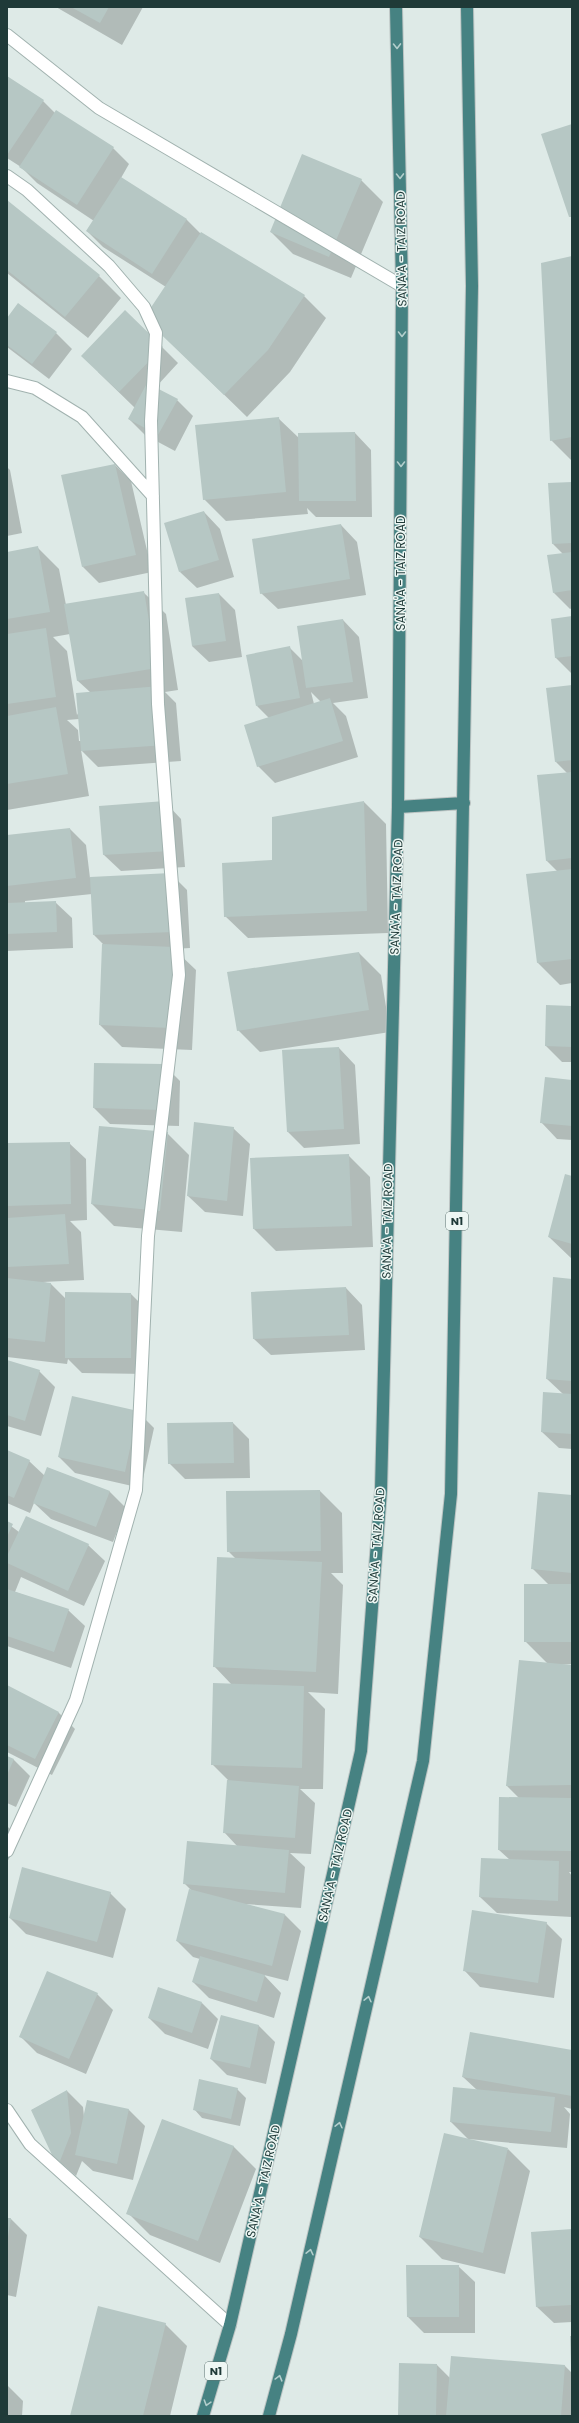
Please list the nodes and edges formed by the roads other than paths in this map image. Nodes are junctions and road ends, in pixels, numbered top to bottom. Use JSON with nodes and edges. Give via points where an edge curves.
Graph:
{"nodes":[{"id":1,"x":396,"y":7,"type":"edge"},
{"id":2,"x":467,"y":7,"type":"edge"},
{"id":3,"x":7,"y":35,"type":"edge"},
{"id":4,"x":7,"y":176,"type":"edge"},
{"id":5,"x":402,"y":286,"type":"junction"},
{"id":6,"x":7,"y":381,"type":"edge"},
{"id":7,"x":153,"y":496,"type":"junction"},
{"id":8,"x":464,"y":803,"type":"junction"},
{"id":9,"x":398,"y":807,"type":"junction"},
{"id":10,"x":7,"y":1851,"type":"edge"},
{"id":11,"x":7,"y":2110,"type":"edge"},
{"id":12,"x":230,"y":2325,"type":"junction"},
{"id":13,"x":203,"y":2416,"type":"edge"},
{"id":14,"x":269,"y":2416,"type":"edge"}],
"edges":[{"from":1,"to":5,"type":"highway","name":"SANA'A - TAIZ ROAD","number":"N1","one_way":true},
{"from":2,"to":8,"type":"highway","number":"N1","via":[[472,286]]},
{"from":3,"to":5,"type":"street","via":[[99,108]]},
{"from":4,"to":7,"type":"street","via":[[26,190],[109,266],[144,307],[156,333],[151,421]]},
{"from":5,"to":9,"type":"highway","name":"SANA'A - TAIZ ROAD","number":"N1","one_way":true},
{"from":6,"to":7,"type":"street","via":[[35,388],[82,417]]},
{"from":7,"to":10,"type":"street","via":[[158,704],[179,975],[148,1236],[136,1490],[76,1700]]},
{"from":8,"to":9,"type":"highway"},
{"from":14,"to":8,"type":"highway","number":"N1","one_way":true,"via":[[291,2334],[423,1761],[451,1494]]},
{"from":9,"to":12,"type":"highway","name":"SANA'A - TAIZ ROAD","number":"N1","via":[[381,1490],[361,1751]]},
{"from":11,"to":12,"type":"street","via":[[30,2144]]},
{"from":12,"to":13,"type":"highway","name":"SANA'A - TAIZ ROAD","number":"N1","one_way":true}]}
